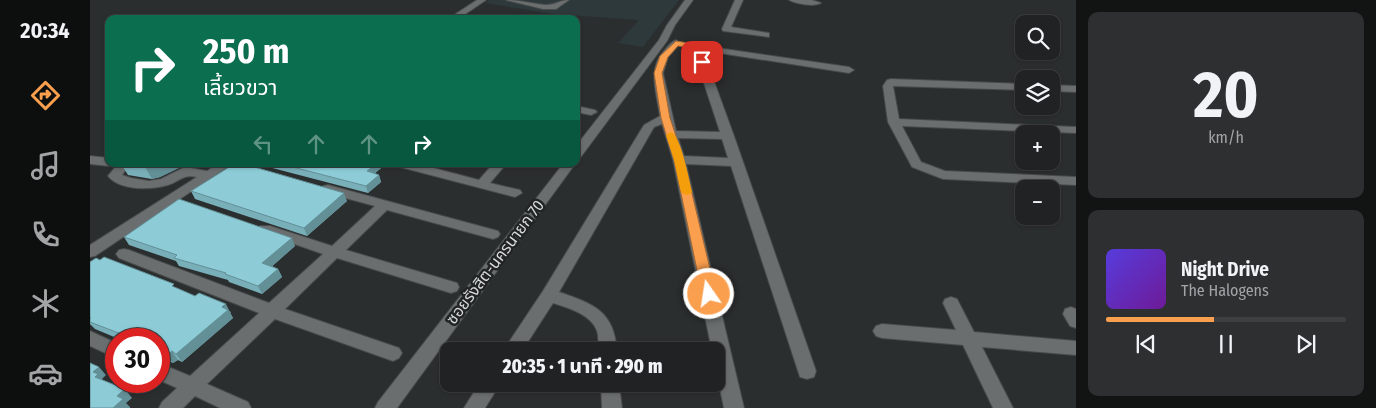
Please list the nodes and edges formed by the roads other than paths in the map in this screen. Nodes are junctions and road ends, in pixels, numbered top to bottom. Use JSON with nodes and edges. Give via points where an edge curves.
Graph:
{"nodes":[{"id":1,"x":482,"y":0,"type":"edge"},
{"id":2,"x":510,"y":0,"type":"edge"},
{"id":3,"x":565,"y":0,"type":"edge"},
{"id":4,"x":689,"y":0,"type":"edge"},
{"id":5,"x":739,"y":0,"type":"edge"},
{"id":6,"x":793,"y":0,"type":"edge"},
{"id":7,"x":817,"y":3,"type":"dead end"},
{"id":8,"x":458,"y":15,"type":"edge"},
{"id":9,"x":766,"y":35,"type":"dead end"},
{"id":10,"x":670,"y":42,"type":"junction"},
{"id":11,"x":693,"y":46,"type":"junction"},
{"id":12,"x":849,"y":70,"type":"dead end"},
{"id":13,"x":1015,"y":87,"type":"edge"},
{"id":14,"x":1060,"y":88,"type":"edge"},
{"id":15,"x":1076,"y":89,"type":"edge"},
{"id":16,"x":580,"y":110,"type":"edge"},
{"id":17,"x":591,"y":112,"type":"dead end"},
{"id":18,"x":666,"y":118,"type":"junction"},
{"id":19,"x":894,"y":122,"type":"junction"},
{"id":20,"x":1076,"y":130,"type":"edge"},
{"id":21,"x":670,"y":134,"type":"junction"},
{"id":22,"x":728,"y":136,"type":"junction"},
{"id":23,"x":580,"y":150,"type":"edge"},
{"id":24,"x":90,"y":160,"type":"edge"},
{"id":25,"x":679,"y":160,"type":"junction"},
{"id":26,"x":105,"y":162,"type":"edge"},
{"id":27,"x":737,"y":162,"type":"junction"},
{"id":28,"x":122,"y":167,"type":"edge"},
{"id":29,"x":190,"y":167,"type":"edge"},
{"id":30,"x":221,"y":167,"type":"edge"},
{"id":31,"x":416,"y":167,"type":"edge"},
{"id":32,"x":497,"y":167,"type":"edge"},
{"id":33,"x":567,"y":167,"type":"edge"},
{"id":34,"x":208,"y":175,"type":"junction"},
{"id":35,"x":1076,"y":181,"type":"edge"},
{"id":36,"x":482,"y":184,"type":"junction"},
{"id":37,"x":317,"y":186,"type":"edge"},
{"id":38,"x":515,"y":193,"type":"dead end"},
{"id":39,"x":384,"y":205,"type":"junction"},
{"id":40,"x":253,"y":225,"type":"edge"},
{"id":41,"x":493,"y":234,"type":"dead end"},
{"id":42,"x":90,"y":252,"type":"edge"},
{"id":43,"x":334,"y":252,"type":"junction"},
{"id":44,"x":124,"y":254,"type":"dead end"},
{"id":45,"x":451,"y":287,"type":"dead end"},
{"id":46,"x":549,"y":295,"type":"junction"},
{"id":47,"x":951,"y":303,"type":"dead end"},
{"id":48,"x":272,"y":311,"type":"junction"},
{"id":49,"x":882,"y":331,"type":"dead end"},
{"id":50,"x":90,"y":338,"type":"edge"},
{"id":51,"x":968,"y":338,"type":"junction"},
{"id":52,"x":518,"y":342,"type":"edge"},
{"id":53,"x":607,"y":342,"type":"edge"},
{"id":54,"x":105,"y":346,"type":"edge"},
{"id":55,"x":1076,"y":348,"type":"edge"},
{"id":56,"x":393,"y":353,"type":"dead end"},
{"id":57,"x":807,"y":371,"type":"dead end"},
{"id":58,"x":170,"y":376,"type":"edge"},
{"id":59,"x":192,"y":387,"type":"junction"},
{"id":60,"x":485,"y":392,"type":"edge"},
{"id":61,"x":611,"y":392,"type":"edge"},
{"id":62,"x":170,"y":408,"type":"edge"},
{"id":63,"x":241,"y":408,"type":"edge"},
{"id":64,"x":385,"y":408,"type":"edge"},
{"id":65,"x":474,"y":408,"type":"edge"},
{"id":66,"x":612,"y":408,"type":"edge"},
{"id":67,"x":734,"y":408,"type":"edge"},
{"id":68,"x":1003,"y":408,"type":"edge"}],
"edges":[{"from":1,"to":8,"type":"street"},
{"from":2,"to":3,"type":"street","via":[[556,7]]},
{"from":4,"to":10,"type":"street","via":[[671,25]]},
{"from":5,"to":9,"type":"street","via":[[726,29]]},
{"from":6,"to":7,"type":"street"},
{"from":10,"to":11,"type":"street"},
{"from":10,"to":18,"type":"street","via":[[658,73]]},
{"from":10,"to":23,"type":"street"},
{"from":11,"to":12,"type":"street"},
{"from":11,"to":22,"type":"street","via":[[702,62]]},
{"from":13,"to":19,"type":"street","via":[[891,82],[888,86]]},
{"from":14,"to":15,"type":"street"},
{"from":16,"to":17,"type":"street"},
{"from":18,"to":21,"type":"street"},
{"from":18,"to":46,"type":"street","via":[[650,125]]},
{"from":19,"to":20,"type":"street"},
{"from":19,"to":35,"type":"street","via":[[916,164],[930,171],[956,176]]},
{"from":21,"to":22,"type":"street"},
{"from":21,"to":25,"type":"street"},
{"from":22,"to":27,"type":"street"},
{"from":24,"to":26,"type":"street"},
{"from":25,"to":27,"type":"street"},
{"from":25,"to":67,"type":"street"},
{"from":27,"to":57,"type":"street"},
{"from":28,"to":29,"type":"street","via":[[115,173],[116,178],[150,184],[165,182]]},
{"from":29,"to":34,"type":"street"},
{"from":30,"to":34,"type":"street"},
{"from":31,"to":36,"type":"street"},
{"from":32,"to":36,"type":"street"},
{"from":33,"to":64,"type":"street","name":"ซอยรังสิต-นครนายก 70"},
{"from":34,"to":42,"type":"street"},
{"from":36,"to":38,"type":"street"},
{"from":37,"to":39,"type":"street"},
{"from":39,"to":41,"type":"street"},
{"from":39,"to":43,"type":"street"},
{"from":40,"to":43,"type":"street"},
{"from":43,"to":45,"type":"street"},
{"from":43,"to":48,"type":"street"},
{"from":44,"to":48,"type":"street"},
{"from":46,"to":52,"type":"street"},
{"from":46,"to":53,"type":"street","via":[[595,315],[606,332]]},
{"from":47,"to":51,"type":"street"},
{"from":48,"to":56,"type":"street"},
{"from":48,"to":59,"type":"street"},
{"from":49,"to":51,"type":"street"},
{"from":50,"to":54,"type":"street"},
{"from":51,"to":55,"type":"street"},
{"from":51,"to":68,"type":"street"},
{"from":58,"to":59,"type":"street"},
{"from":59,"to":62,"type":"street"},
{"from":59,"to":63,"type":"street"},
{"from":60,"to":65,"type":"street"},
{"from":61,"to":66,"type":"street"}]}
